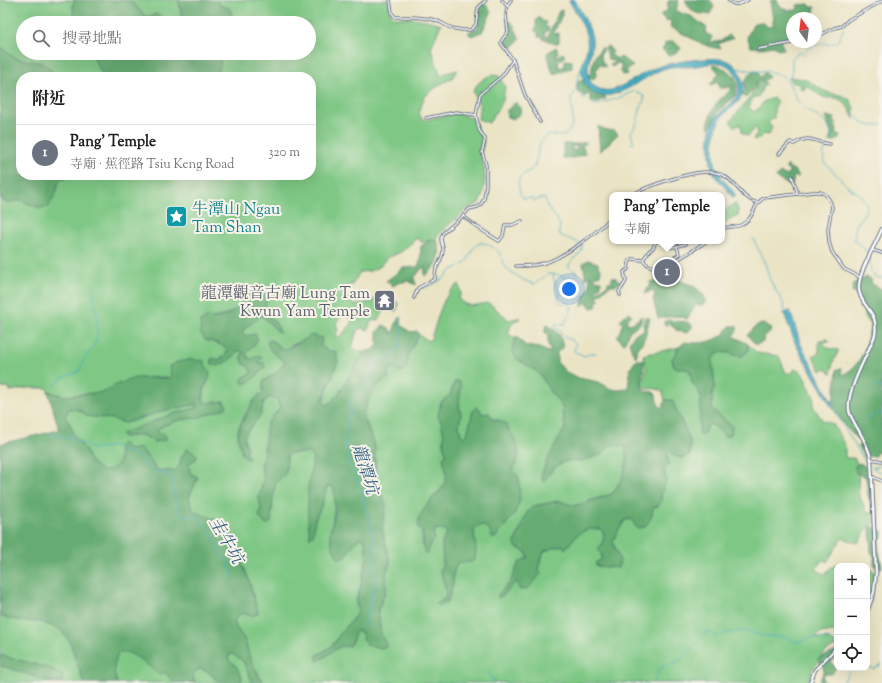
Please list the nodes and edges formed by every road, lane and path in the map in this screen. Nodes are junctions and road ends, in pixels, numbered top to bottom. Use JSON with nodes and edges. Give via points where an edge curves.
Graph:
{"nodes":[{"id":1,"x":390,"y":0,"type":"edge"},
{"id":2,"x":486,"y":0,"type":"edge"},
{"id":3,"x":502,"y":0,"type":"edge"},
{"id":4,"x":511,"y":0,"type":"edge"},
{"id":5,"x":728,"y":0,"type":"edge"},
{"id":6,"x":748,"y":0,"type":"edge"},
{"id":7,"x":882,"y":1,"type":"edge"},
{"id":8,"x":507,"y":6,"type":"junction"},
{"id":9,"x":822,"y":34,"type":"edge"},
{"id":10,"x":786,"y":44,"type":"edge"},
{"id":11,"x":758,"y":49,"type":"dead end"},
{"id":12,"x":513,"y":60,"type":"junction"},
{"id":13,"x":476,"y":115,"type":"junction"},
{"id":14,"x":426,"y":118,"type":"dead end"},
{"id":15,"x":540,"y":122,"type":"dead end"},
{"id":16,"x":830,"y":144,"type":"dead end"},
{"id":17,"x":779,"y":154,"type":"dead end"},
{"id":18,"x":792,"y":176,"type":"dead end"},
{"id":19,"x":637,"y":192,"type":"edge"},
{"id":20,"x":798,"y":194,"type":"junction"},
{"id":21,"x":758,"y":203,"type":"junction"},
{"id":22,"x":463,"y":216,"type":"junction"},
{"id":23,"x":609,"y":219,"type":"edge"},
{"id":24,"x":522,"y":222,"type":"dead end"},
{"id":25,"x":725,"y":227,"type":"edge"},
{"id":26,"x":882,"y":229,"type":"edge"},
{"id":27,"x":655,"y":244,"type":"edge"},
{"id":28,"x":665,"y":244,"type":"edge"},
{"id":29,"x":686,"y":244,"type":"dead end"},
{"id":30,"x":702,"y":244,"type":"edge"},
{"id":31,"x":677,"y":247,"type":"junction"},
{"id":32,"x":872,"y":250,"type":"junction"},
{"id":33,"x":882,"y":253,"type":"edge"},
{"id":34,"x":643,"y":260,"type":"junction"},
{"id":35,"x":674,"y":260,"type":"junction"},
{"id":36,"x":516,"y":266,"type":"dead end"},
{"id":37,"x":860,"y":277,"type":"junction"},
{"id":38,"x":620,"y":295,"type":"dead end"},
{"id":39,"x":414,"y":298,"type":"dead end"},
{"id":40,"x":871,"y":460,"type":"junction"},
{"id":41,"x":882,"y":461,"type":"edge"},
{"id":42,"x":872,"y":477,"type":"junction"},
{"id":43,"x":882,"y":481,"type":"edge"},
{"id":44,"x":870,"y":603,"type":"edge"},
{"id":45,"x":834,"y":650,"type":"edge"},
{"id":46,"x":810,"y":683,"type":"edge"}],
"edges":[{"from":1,"to":2,"type":"street","via":[[395,16],[431,19],[465,30],[476,25],[478,8]]},
{"from":3,"to":8,"type":"street"},
{"from":4,"to":8,"type":"street"},
{"from":5,"to":6,"type":"street","via":[[736,5]]},
{"from":7,"to":9,"type":"street","via":[[842,26]]},
{"from":8,"to":12,"type":"street","via":[[506,22],[509,31],[501,43]]},
{"from":10,"to":11,"type":"street"},
{"from":12,"to":13,"type":"street","via":[[502,76],[480,94]]},
{"from":12,"to":15,"type":"street","via":[[525,95]]},
{"from":13,"to":14,"type":"street","via":[[456,112]]},
{"from":13,"to":22,"type":"street","via":[[479,130],[485,139],[482,152],[486,165],[486,185],[481,204],[469,209]]},
{"from":16,"to":17,"type":"street","via":[[818,143],[808,138],[794,144],[790,142]]},
{"from":18,"to":20,"type":"street"},
{"from":19,"to":21,"type":"street","via":[[660,183],[709,172],[721,174],[740,192]]},
{"from":20,"to":21,"type":"street","via":[[767,197]]},
{"from":20,"to":37,"type":"street","via":[[820,192],[828,198],[832,207],[828,229],[831,250],[842,268]]},
{"from":21,"to":25,"type":"street","via":[[747,221]]},
{"from":22,"to":24,"type":"street","via":[[499,241],[504,225]]},
{"from":22,"to":39,"type":"street","via":[[441,236],[443,248],[435,279],[418,288]]},
{"from":23,"to":36,"type":"street","via":[[583,241],[557,257],[544,263]]},
{"from":26,"to":32,"type":"main road"},
{"from":27,"to":34,"type":"street"},
{"from":28,"to":31,"type":"street"},
{"from":29,"to":31,"type":"street"},
{"from":30,"to":35,"type":"street"},
{"from":31,"to":35,"type":"street","via":[[679,254]]},
{"from":32,"to":33,"type":"street"},
{"from":32,"to":37,"type":"main road"},
{"from":34,"to":35,"type":"street","via":[[646,264],[657,267]]},
{"from":34,"to":38,"type":"street","via":[[629,260],[628,269],[624,272],[626,281]]},
{"from":37,"to":40,"type":"main road","via":[[859,292],[873,315],[875,332],[848,406],[867,444]]},
{"from":40,"to":41,"type":"street"},
{"from":40,"to":42,"type":"main road"},
{"from":42,"to":43,"type":"street"},
{"from":42,"to":44,"type":"main road","via":[[876,573]]},
{"from":45,"to":46,"type":"main road","via":[[815,670]]}]}
